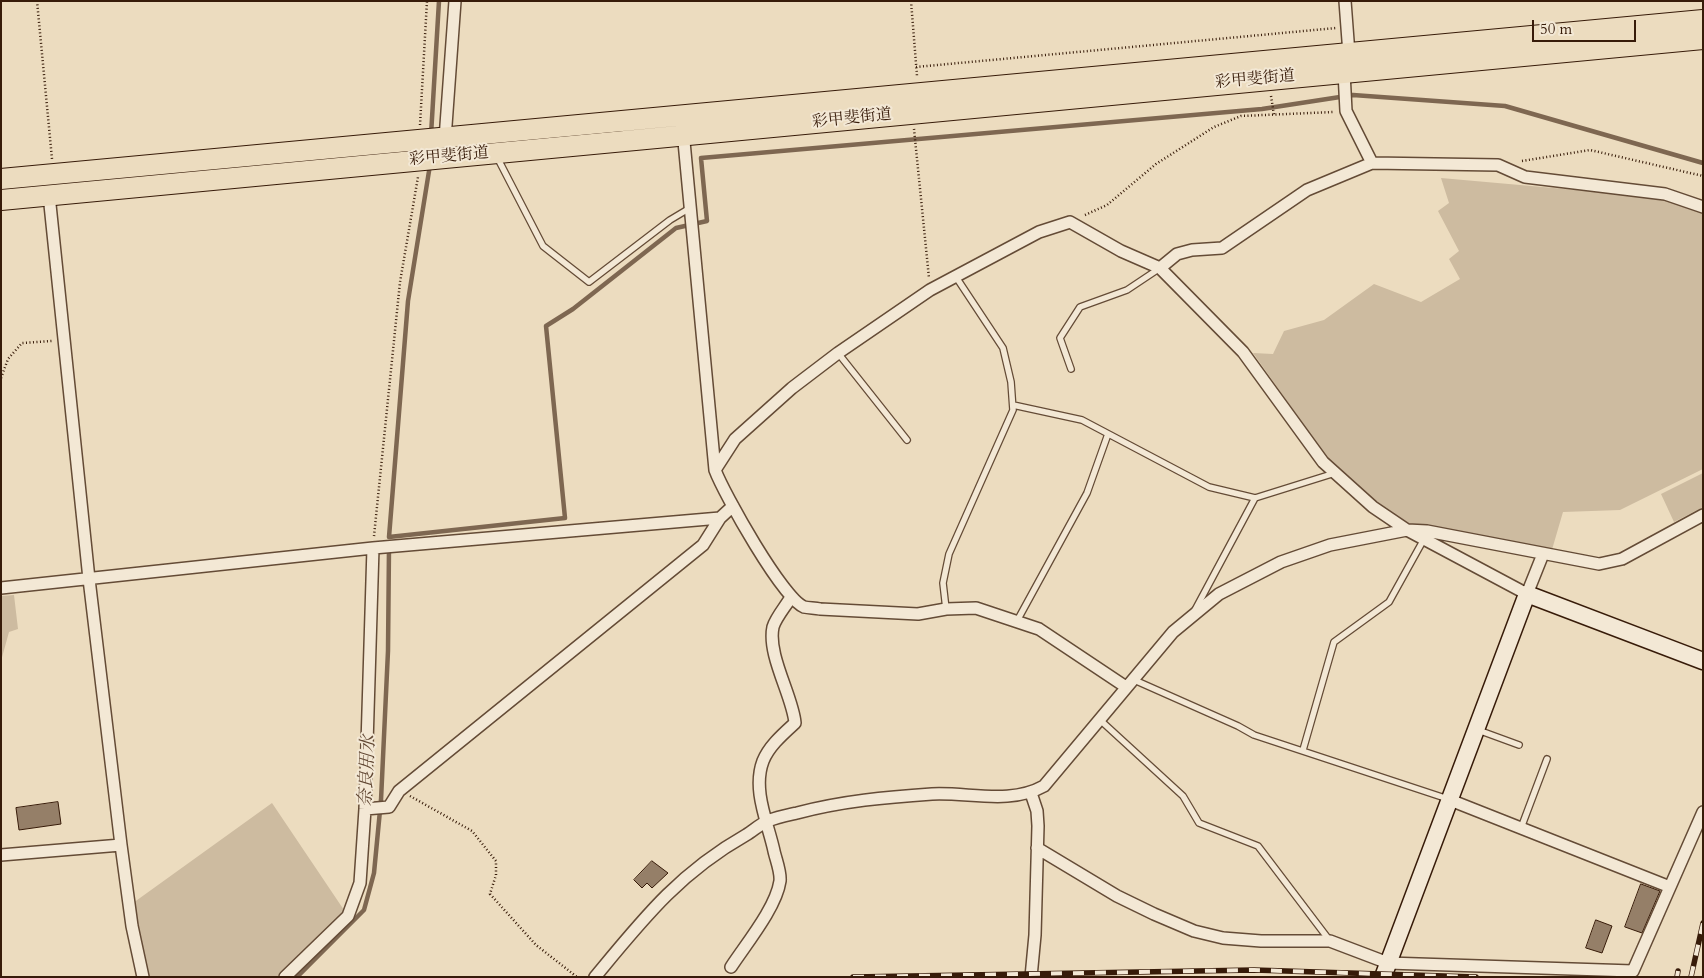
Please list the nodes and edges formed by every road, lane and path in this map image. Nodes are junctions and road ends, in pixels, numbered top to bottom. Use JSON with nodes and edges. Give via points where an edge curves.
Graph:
{"nodes":[{"id":1,"x":37,"y":1,"type":"edge"},
{"id":2,"x":427,"y":1,"type":"edge"},
{"id":3,"x":455,"y":1,"type":"edge"},
{"id":4,"x":911,"y":1,"type":"edge"},
{"id":5,"x":1346,"y":1,"type":"edge"},
{"id":6,"x":1703,"y":20,"type":"edge"},
{"id":7,"x":1347,"y":27,"type":"junction"},
{"id":8,"x":1263,"y":35,"type":"junction"},
{"id":9,"x":1703,"y":39,"type":"edge"},
{"id":10,"x":1264,"y":41,"type":"dead end"},
{"id":11,"x":1346,"y":63,"type":"junction"},
{"id":12,"x":916,"y":67,"type":"junction"},
{"id":13,"x":918,"y":93,"type":"junction"},
{"id":14,"x":1271,"y":93,"type":"dead end"},
{"id":15,"x":1346,"y":112,"type":"junction"},
{"id":16,"x":1274,"y":115,"type":"junction"},
{"id":17,"x":683,"y":126,"type":"junction"},
{"id":18,"x":914,"y":130,"type":"dead end"},
{"id":19,"x":429,"y":148,"type":"junction"},
{"id":20,"x":495,"y":153,"type":"junction"},
{"id":21,"x":1372,"y":163,"type":"junction"},
{"id":22,"x":1498,"y":165,"type":"junction"},
{"id":23,"x":53,"y":174,"type":"junction"},
{"id":24,"x":1703,"y":176,"type":"edge"},
{"id":25,"x":1,"y":179,"type":"edge"},
{"id":26,"x":49,"y":195,"type":"junction"},
{"id":27,"x":1,"y":200,"type":"edge"},
{"id":28,"x":1703,"y":206,"type":"edge"},
{"id":29,"x":691,"y":212,"type":"junction"},
{"id":30,"x":1070,"y":222,"type":"junction"},
{"id":31,"x":1160,"y":268,"type":"junction"},
{"id":32,"x":956,"y":277,"type":"junction"},
{"id":33,"x":930,"y":290,"type":"junction"},
{"id":34,"x":64,"y":340,"type":"junction"},
{"id":35,"x":838,"y":353,"type":"junction"},
{"id":36,"x":1071,"y":369,"type":"dead end"},
{"id":37,"x":1,"y":378,"type":"edge"},
{"id":38,"x":1013,"y":405,"type":"junction"},
{"id":39,"x":1108,"y":434,"type":"junction"},
{"id":40,"x":907,"y":440,"type":"dead end"},
{"id":41,"x":716,"y":470,"type":"junction"},
{"id":42,"x":1336,"y":473,"type":"junction"},
{"id":43,"x":1255,"y":498,"type":"junction"},
{"id":44,"x":733,"y":506,"type":"junction"},
{"id":45,"x":1703,"y":515,"type":"edge"},
{"id":46,"x":720,"y":518,"type":"junction"},
{"id":47,"x":1407,"y":530,"type":"junction"},
{"id":48,"x":1424,"y":539,"type":"junction"},
{"id":49,"x":373,"y":548,"type":"junction"},
{"id":50,"x":1543,"y":554,"type":"junction"},
{"id":51,"x":89,"y":579,"type":"junction"},
{"id":52,"x":1,"y":588,"type":"edge"},
{"id":53,"x":1527,"y":594,"type":"junction"},
{"id":54,"x":791,"y":597,"type":"junction"},
{"id":55,"x":946,"y":609,"type":"junction"},
{"id":56,"x":1193,"y":614,"type":"junction"},
{"id":57,"x":1017,"y":621,"type":"junction"},
{"id":58,"x":1703,"y":661,"type":"edge"},
{"id":59,"x":1129,"y":683,"type":"junction"},
{"id":60,"x":1099,"y":719,"type":"junction"},
{"id":61,"x":1476,"y":730,"type":"junction"},
{"id":62,"x":1519,"y":745,"type":"dead end"},
{"id":63,"x":1303,"y":750,"type":"junction"},
{"id":64,"x":1547,"y":758,"type":"dead end"},
{"id":65,"x":399,"y":791,"type":"junction"},
{"id":66,"x":1031,"y":794,"type":"junction"},
{"id":67,"x":1450,"y":800,"type":"junction"},
{"id":68,"x":370,"y":809,"type":"junction"},
{"id":69,"x":1703,"y":812,"type":"edge"},
{"id":70,"x":768,"y":821,"type":"junction"},
{"id":71,"x":1521,"y":828,"type":"junction"},
{"id":72,"x":121,"y":845,"type":"junction"},
{"id":73,"x":1037,"y":848,"type":"junction"},
{"id":74,"x":1,"y":855,"type":"edge"},
{"id":75,"x":1670,"y":887,"type":"junction"},
{"id":76,"x":1330,"y":941,"type":"junction"},
{"id":77,"x":731,"y":967,"type":"dead end"},
{"id":78,"x":1385,"y":970,"type":"edge"},
{"id":79,"x":1632,"y":974,"type":"edge"},
{"id":80,"x":143,"y":977,"type":"edge"},
{"id":81,"x":285,"y":977,"type":"edge"},
{"id":82,"x":577,"y":977,"type":"edge"},
{"id":83,"x":595,"y":977,"type":"edge"},
{"id":84,"x":1031,"y":977,"type":"edge"}],
"edges":[{"from":1,"to":23,"type":"path"},
{"from":2,"to":19,"type":"path"},
{"from":3,"to":19,"type":"street"},
{"from":4,"to":12,"type":"path"},
{"from":5,"to":7,"type":"street"},
{"from":6,"to":11,"type":"highway","name":"彩甲斐街道"},
{"from":7,"to":8,"type":"path"},
{"from":7,"to":11,"type":"street"},
{"from":8,"to":10,"type":"path"},
{"from":8,"to":12,"type":"path"},
{"from":9,"to":11,"type":"highway","name":"彩甲斐街道"},
{"from":11,"to":13,"type":"highway","name":"彩甲斐街道"},
{"from":11,"to":15,"type":"street"},
{"from":11,"to":17,"type":"highway","name":"彩甲斐街道"},
{"from":12,"to":13,"type":"path"},
{"from":13,"to":17,"type":"highway","name":"彩甲斐街道"},
{"from":14,"to":16,"type":"path"},
{"from":15,"to":16,"type":"path"},
{"from":15,"to":21,"type":"street"},
{"from":16,"to":30,"type":"path","via":[[1241,116],[1214,127],[1156,164],[1107,205]]},
{"from":17,"to":19,"type":"highway","name":"彩甲斐街道"},
{"from":17,"to":20,"type":"highway","name":"彩甲斐街道"},
{"from":17,"to":29,"type":"street"},
{"from":18,"to":33,"type":"path"},
{"from":19,"to":20,"type":"highway","name":"彩甲斐街道"},
{"from":19,"to":23,"type":"highway","name":"彩甲斐街道"},
{"from":19,"to":26,"type":"highway","name":"彩甲斐街道"},
{"from":19,"to":49,"type":"path","via":[[418,176],[400,282]]},
{"from":20,"to":29,"type":"lane","via":[[543,246],[589,282],[670,220]]},
{"from":21,"to":22,"type":"street"},
{"from":21,"to":31,"type":"street","via":[[1308,190],[1222,248],[1177,254]]},
{"from":22,"to":24,"type":"path","via":[[1590,150]]},
{"from":22,"to":28,"type":"street","via":[[1525,178],[1665,194]]},
{"from":23,"to":25,"type":"highway","name":"彩甲斐街道"},
{"from":26,"to":27,"type":"highway","name":"彩甲斐街道"},
{"from":26,"to":34,"type":"street"},
{"from":29,"to":41,"type":"street"},
{"from":30,"to":31,"type":"street","via":[[1121,251]]},
{"from":30,"to":32,"type":"street","via":[[1040,232]]},
{"from":31,"to":36,"type":"lane","via":[[1127,290],[1080,307],[1060,338]]},
{"from":31,"to":42,"type":"street","via":[[1243,352],[1323,462]]},
{"from":32,"to":33,"type":"street"},
{"from":32,"to":38,"type":"lane","via":[[1003,348]]},
{"from":33,"to":35,"type":"street"},
{"from":34,"to":37,"type":"path","via":[[22,343],[8,359]]},
{"from":34,"to":51,"type":"street"},
{"from":35,"to":40,"type":"lane"},
{"from":35,"to":41,"type":"street","via":[[792,388],[735,439]]},
{"from":38,"to":39,"type":"lane","via":[[1082,420]]},
{"from":38,"to":55,"type":"lane","via":[[949,554],[943,583]]},
{"from":39,"to":43,"type":"lane","via":[[1209,487]]},
{"from":39,"to":57,"type":"lane","via":[[1087,493]]},
{"from":41,"to":44,"type":"street","via":[[721,487]]},
{"from":42,"to":43,"type":"lane"},
{"from":42,"to":47,"type":"street","via":[[1373,508]]},
{"from":43,"to":56,"type":"lane"},
{"from":44,"to":46,"type":"street"},
{"from":44,"to":54,"type":"street"},
{"from":45,"to":50,"type":"street","via":[[1611,563]]},
{"from":46,"to":49,"type":"street"},
{"from":46,"to":65,"type":"street","via":[[703,545]]},
{"from":47,"to":48,"type":"street"},
{"from":47,"to":50,"type":"street"},
{"from":47,"to":56,"type":"street","via":[[1330,545],[1281,562],[1232,586]]},
{"from":48,"to":53,"type":"street"},
{"from":48,"to":63,"type":"lane","via":[[1389,602],[1334,642]]},
{"from":49,"to":51,"type":"street"},
{"from":49,"to":68,"type":"street"},
{"from":50,"to":53,"type":"street"},
{"from":51,"to":52,"type":"street"},
{"from":51,"to":72,"type":"street"},
{"from":53,"to":58,"type":"street"},
{"from":53,"to":61,"type":"street"},
{"from":54,"to":55,"type":"street","via":[[804,607],[820,609],[918,614]]},
{"from":54,"to":70,"type":"street","via":[[773,628],[776,655],[795,723],[774,743],[763,761],[761,805]]},
{"from":55,"to":57,"type":"street","via":[[976,608]]},
{"from":56,"to":59,"type":"street"},
{"from":57,"to":59,"type":"street","via":[[1039,629]]},
{"from":59,"to":60,"type":"street"},
{"from":59,"to":63,"type":"lane","via":[[1254,735]]},
{"from":60,"to":66,"type":"street","via":[[1044,786]]},
{"from":60,"to":76,"type":"lane","via":[[1183,796],[1199,823],[1258,846]]},
{"from":61,"to":62,"type":"lane"},
{"from":61,"to":67,"type":"street"},
{"from":63,"to":67,"type":"lane"},
{"from":64,"to":71,"type":"lane"},
{"from":65,"to":68,"type":"street","via":[[388,807]]},
{"from":65,"to":82,"type":"path","via":[[472,831],[496,861],[496,875],[490,894],[536,945]]},
{"from":66,"to":70,"type":"street","via":[[1013,797],[952,793],[878,798],[819,807]]},
{"from":66,"to":73,"type":"street","via":[[1037,812]]},
{"from":67,"to":71,"type":"street"},
{"from":67,"to":78,"type":"street"},
{"from":68,"to":81,"type":"street","via":[[360,883],[348,916]]},
{"from":69,"to":75,"type":"street"},
{"from":70,"to":77,"type":"street","via":[[780,880],[774,900]]},
{"from":70,"to":83,"type":"street","via":[[721,849],[681,880],[645,916]]},
{"from":71,"to":75,"type":"street"},
{"from":72,"to":74,"type":"street"},
{"from":72,"to":80,"type":"street"},
{"from":73,"to":76,"type":"street","via":[[1117,896],[1194,931],[1223,938],[1261,941]]},
{"from":73,"to":84,"type":"street"},
{"from":75,"to":79,"type":"street"},
{"from":76,"to":78,"type":"street"},
{"from":78,"to":79,"type":"street"}]}
